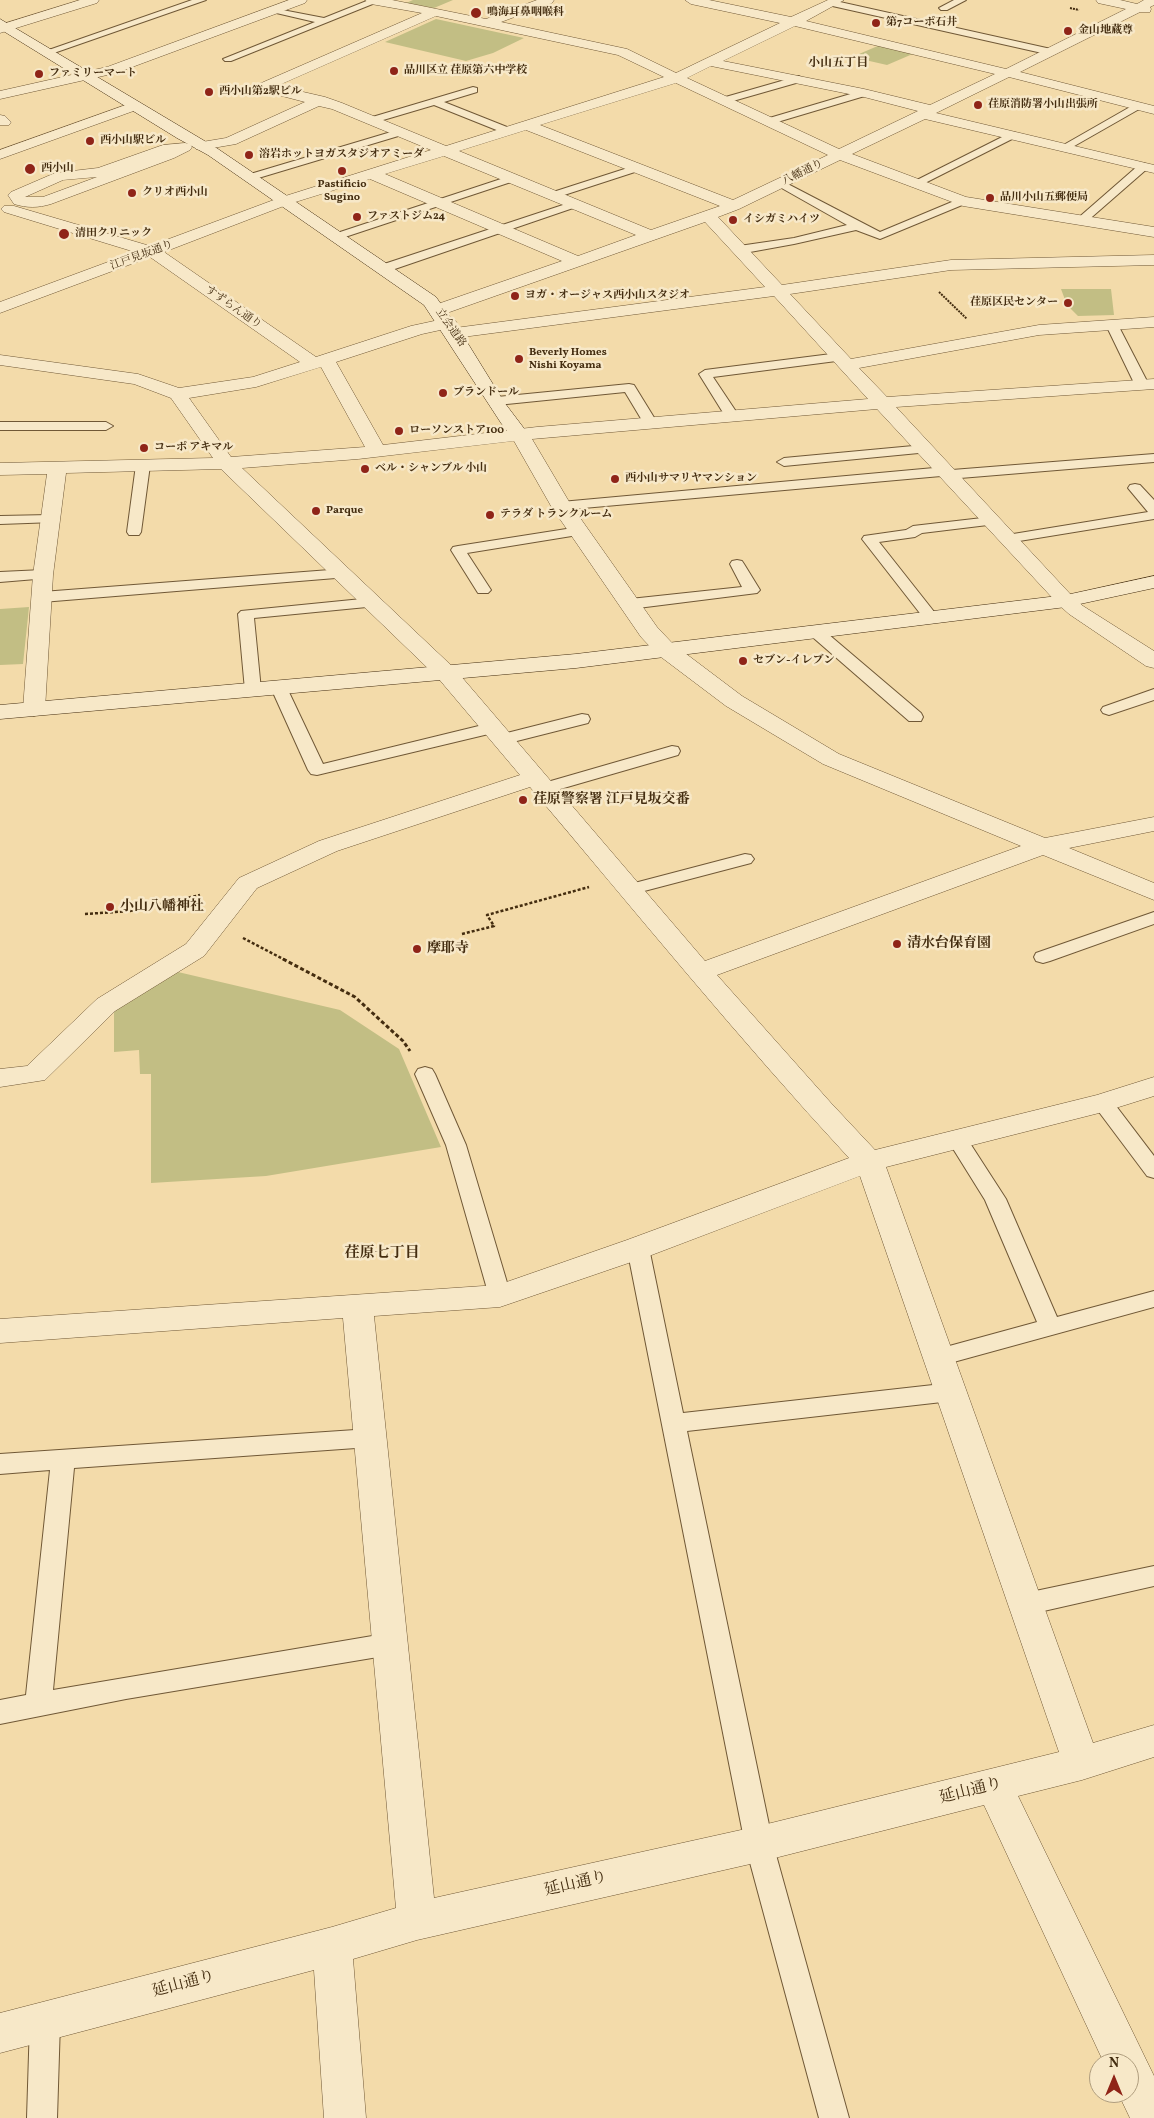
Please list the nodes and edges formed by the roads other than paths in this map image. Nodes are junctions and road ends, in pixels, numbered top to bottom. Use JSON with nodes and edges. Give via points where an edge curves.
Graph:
{"nodes":[{"id":1,"x":93,"y":0,"type":"edge"},
{"id":2,"x":201,"y":0,"type":"edge"},
{"id":3,"x":300,"y":0,"type":"edge"},
{"id":4,"x":373,"y":0,"type":"edge"},
{"id":5,"x":548,"y":0,"type":"edge"},
{"id":6,"x":691,"y":0,"type":"edge"},
{"id":7,"x":961,"y":0,"type":"edge"},
{"id":8,"x":1102,"y":0,"type":"edge"},
{"id":9,"x":1154,"y":0,"type":"edge"},
{"id":10,"x":835,"y":2,"type":"edge"},
{"id":11,"x":944,"y":8,"type":"dead end"},
{"id":12,"x":1138,"y":8,"type":"junction"},
{"id":13,"x":275,"y":10,"type":"junction"},
{"id":14,"x":435,"y":12,"type":"junction"},
{"id":15,"x":1154,"y":12,"type":"edge"},
{"id":16,"x":325,"y":21,"type":"junction"},
{"id":17,"x":795,"y":21,"type":"junction"},
{"id":18,"x":488,"y":23,"type":"junction"},
{"id":19,"x":2,"y":26,"type":"edge"},
{"id":20,"x":48,"y":52,"type":"junction"},
{"id":21,"x":1051,"y":52,"type":"junction"},
{"id":22,"x":228,"y":59,"type":"dead end"},
{"id":23,"x":710,"y":62,"type":"junction"},
{"id":24,"x":1008,"y":72,"type":"junction"},
{"id":25,"x":86,"y":76,"type":"junction"},
{"id":26,"x":676,"y":78,"type":"junction"},
{"id":27,"x":799,"y":79,"type":"junction"},
{"id":28,"x":473,"y":90,"type":"dead end"},
{"id":29,"x":864,"y":93,"type":"junction"},
{"id":30,"x":0,"y":94,"type":"edge"},
{"id":31,"x":1154,"y":96,"type":"edge"},
{"id":32,"x":320,"y":100,"type":"junction"},
{"id":33,"x":726,"y":100,"type":"junction"},
{"id":34,"x":435,"y":102,"type":"junction"},
{"id":35,"x":134,"y":106,"type":"junction"},
{"id":36,"x":1137,"y":106,"type":"junction"},
{"id":37,"x":1154,"y":110,"type":"edge"},
{"id":38,"x":927,"y":112,"type":"junction"},
{"id":39,"x":373,"y":120,"type":"junction"},
{"id":40,"x":770,"y":122,"type":"junction"},
{"id":41,"x":526,"y":125,"type":"junction"},
{"id":42,"x":508,"y":131,"type":"junction"},
{"id":43,"x":400,"y":132,"type":"junction"},
{"id":44,"x":1012,"y":135,"type":"junction"},
{"id":45,"x":194,"y":145,"type":"junction"},
{"id":46,"x":1065,"y":148,"type":"junction"},
{"id":47,"x":446,"y":150,"type":"junction"},
{"id":48,"x":0,"y":155,"type":"edge"},
{"id":49,"x":840,"y":155,"type":"junction"},
{"id":50,"x":637,"y":168,"type":"junction"},
{"id":51,"x":1149,"y":168,"type":"edge"},
{"id":52,"x":371,"y":174,"type":"junction"},
{"id":53,"x":251,"y":177,"type":"junction"},
{"id":54,"x":513,"y":178,"type":"junction"},
{"id":55,"x":917,"y":183,"type":"junction"},
{"id":56,"x":782,"y":184,"type":"junction"},
{"id":57,"x":554,"y":195,"type":"junction"},
{"id":58,"x":284,"y":201,"type":"junction"},
{"id":59,"x":962,"y":201,"type":"junction"},
{"id":60,"x":439,"y":203,"type":"junction"},
{"id":61,"x":575,"y":204,"type":"junction"},
{"id":62,"x":0,"y":206,"type":"edge"},
{"id":63,"x":734,"y":206,"type":"junction"},
{"id":64,"x":30,"y":209,"type":"junction"},
{"id":65,"x":709,"y":217,"type":"junction"},
{"id":66,"x":1081,"y":221,"type":"junction"},
{"id":67,"x":9,"y":222,"type":"dead end"},
{"id":68,"x":857,"y":226,"type":"junction"},
{"id":69,"x":500,"y":229,"type":"junction"},
{"id":70,"x":1154,"y":232,"type":"edge"},
{"id":71,"x":652,"y":236,"type":"junction"},
{"id":72,"x":335,"y":237,"type":"junction"},
{"id":73,"x":739,"y":250,"type":"junction"},
{"id":74,"x":152,"y":252,"type":"junction"},
{"id":75,"x":1154,"y":260,"type":"edge"},
{"id":76,"x":579,"y":262,"type":"junction"},
{"id":77,"x":382,"y":269,"type":"junction"},
{"id":78,"x":777,"y":290,"type":"junction"},
{"id":79,"x":0,"y":308,"type":"edge"},
{"id":80,"x":447,"y":322,"type":"junction"},
{"id":81,"x":1154,"y":322,"type":"edge"},
{"id":82,"x":1112,"y":325,"type":"junction"},
{"id":83,"x":0,"y":360,"type":"edge"},
{"id":84,"x":843,"y":361,"type":"junction"},
{"id":85,"x":320,"y":362,"type":"junction"},
{"id":86,"x":1148,"y":385,"type":"edge"},
{"id":87,"x":177,"y":394,"type":"junction"},
{"id":88,"x":496,"y":401,"type":"junction"},
{"id":89,"x":881,"y":403,"type":"junction"},
{"id":90,"x":732,"y":416,"type":"junction"},
{"id":91,"x":651,"y":424,"type":"junction"},
{"id":92,"x":0,"y":426,"type":"edge"},
{"id":93,"x":106,"y":426,"type":"dead end"},
{"id":94,"x":520,"y":434,"type":"junction"},
{"id":95,"x":924,"y":449,"type":"junction"},
{"id":96,"x":377,"y":451,"type":"junction"},
{"id":97,"x":1154,"y":458,"type":"edge"},
{"id":98,"x":784,"y":462,"type":"dead end"},
{"id":99,"x":226,"y":463,"type":"junction"},
{"id":100,"x":143,"y":465,"type":"junction"},
{"id":101,"x":57,"y":468,"type":"junction"},
{"id":102,"x":0,"y":469,"type":"edge"},
{"id":103,"x":946,"y":473,"type":"junction"},
{"id":104,"x":1135,"y":488,"type":"dead end"},
{"id":105,"x":561,"y":506,"type":"junction"},
{"id":106,"x":1154,"y":509,"type":"edge"},
{"id":107,"x":1154,"y":515,"type":"edge"},
{"id":108,"x":50,"y":519,"type":"junction"},
{"id":109,"x":0,"y":520,"type":"edge"},
{"id":110,"x":991,"y":520,"type":"junction"},
{"id":111,"x":579,"y":531,"type":"junction"},
{"id":112,"x":134,"y":532,"type":"dead end"},
{"id":113,"x":1007,"y":539,"type":"junction"},
{"id":114,"x":737,"y":564,"type":"dead end"},
{"id":115,"x":342,"y":574,"type":"junction"},
{"id":116,"x":43,"y":575,"type":"junction"},
{"id":117,"x":0,"y":577,"type":"edge"},
{"id":118,"x":1154,"y":582,"type":"edge"},
{"id":119,"x":483,"y":590,"type":"dead end"},
{"id":120,"x":42,"y":597,"type":"junction"},
{"id":121,"x":1066,"y":602,"type":"junction"},
{"id":122,"x":372,"y":603,"type":"junction"},
{"id":123,"x":630,"y":604,"type":"junction"},
{"id":124,"x":931,"y":618,"type":"junction"},
{"id":125,"x":816,"y":631,"type":"junction"},
{"id":126,"x":665,"y":649,"type":"junction"},
{"id":127,"x":1154,"y":661,"type":"edge"},
{"id":128,"x":446,"y":673,"type":"junction"},
{"id":129,"x":279,"y":688,"type":"junction"},
{"id":130,"x":253,"y":690,"type":"junction"},
{"id":131,"x":1154,"y":694,"type":"edge"},
{"id":132,"x":34,"y":709,"type":"junction"},
{"id":133,"x":1109,"y":710,"type":"dead end"},
{"id":134,"x":0,"y":712,"type":"edge"},
{"id":135,"x":915,"y":717,"type":"dead end"},
{"id":136,"x":582,"y":719,"type":"dead end"},
{"id":137,"x":496,"y":734,"type":"junction"},
{"id":138,"x":672,"y":751,"type":"dead end"},
{"id":139,"x":538,"y":783,"type":"junction"},
{"id":140,"x":1154,"y":824,"type":"edge"},
{"id":141,"x":1044,"y":846,"type":"junction"},
{"id":142,"x":745,"y":858,"type":"dead end"},
{"id":143,"x":624,"y":884,"type":"junction"},
{"id":144,"x":1154,"y":892,"type":"edge"},
{"id":145,"x":1154,"y":918,"type":"edge"},
{"id":146,"x":1043,"y":957,"type":"dead end"},
{"id":147,"x":700,"y":972,"type":"junction"},
{"id":148,"x":425,"y":1074,"type":"road end"},
{"id":149,"x":0,"y":1078,"type":"edge"},
{"id":150,"x":1154,"y":1086,"type":"edge"},
{"id":151,"x":1103,"y":1102,"type":"junction"},
{"id":152,"x":957,"y":1139,"type":"junction"},
{"id":153,"x":869,"y":1161,"type":"junction"},
{"id":154,"x":1154,"y":1171,"type":"edge"},
{"id":155,"x":638,"y":1248,"type":"junction"},
{"id":156,"x":500,"y":1296,"type":"junction"},
{"id":157,"x":1154,"y":1299,"type":"edge"},
{"id":158,"x":357,"y":1306,"type":"junction"},
{"id":159,"x":1050,"y":1327,"type":"junction"},
{"id":160,"x":0,"y":1330,"type":"edge"},
{"id":161,"x":938,"y":1357,"type":"junction"},
{"id":162,"x":951,"y":1392,"type":"junction"},
{"id":163,"x":674,"y":1423,"type":"junction"},
{"id":164,"x":370,"y":1438,"type":"junction"},
{"id":165,"x":63,"y":1460,"type":"junction"},
{"id":166,"x":0,"y":1464,"type":"edge"},
{"id":167,"x":1154,"y":1576,"type":"edge"},
{"id":168,"x":1026,"y":1604,"type":"junction"},
{"id":169,"x":390,"y":1644,"type":"junction"},
{"id":170,"x":38,"y":1705,"type":"junction"},
{"id":171,"x":0,"y":1712,"type":"edge"},
{"id":172,"x":1154,"y":1741,"type":"edge"},
{"id":173,"x":1082,"y":1763,"type":"junction"},
{"id":174,"x":994,"y":1786,"type":"junction"},
{"id":175,"x":759,"y":1844,"type":"junction"},
{"id":176,"x":417,"y":1921,"type":"junction"},
{"id":177,"x":332,"y":1946,"type":"junction"},
{"id":178,"x":44,"y":2022,"type":"junction"},
{"id":179,"x":0,"y":2033,"type":"edge"},
{"id":180,"x":1121,"y":2053,"type":"edge"},
{"id":181,"x":1139,"y":2091,"type":"edge"},
{"id":182,"x":42,"y":2118,"type":"edge"},
{"id":183,"x":344,"y":2118,"type":"edge"},
{"id":184,"x":834,"y":2118,"type":"edge"},
{"id":185,"x":1152,"y":2118,"type":"edge"}],
"edges":[{"from":1,"to":19,"type":"street"},
{"from":2,"to":20,"type":"lane"},
{"from":3,"to":13,"type":"street"},
{"from":4,"to":14,"type":"street"},
{"from":4,"to":16,"type":"lane"},
{"from":5,"to":18,"type":"street"},
{"from":6,"to":17,"type":"street"},
{"from":7,"to":11,"type":"lane"},
{"from":8,"to":12,"type":"street"},
{"from":9,"to":12,"type":"street","name":"八幡通り"},
{"from":10,"to":17,"type":"street","name":"江戸見坂通り"},
{"from":10,"to":21,"type":"lane"},
{"from":12,"to":15,"type":"street"},
{"from":12,"to":21,"type":"street","name":"八幡通り"},
{"from":13,"to":16,"type":"lane"},
{"from":13,"to":25,"type":"street","via":[[111,70]]},
{"from":14,"to":18,"type":"street"},
{"from":14,"to":32,"type":"street","via":[[264,87]]},
{"from":16,"to":22,"type":"lane"},
{"from":17,"to":23,"type":"street","name":"江戸見坂通り"},
{"from":17,"to":24,"type":"street"},
{"from":18,"to":26,"type":"street","via":[[622,52]]},
{"from":19,"to":20,"type":"street","name":"立会道路"},
{"from":20,"to":25,"type":"street","name":"立会道路"},
{"from":21,"to":24,"type":"street","name":"八幡通り"},
{"from":23,"to":26,"type":"street","name":"江戸見坂通り"},
{"from":23,"to":27,"type":"street"},
{"from":24,"to":36,"type":"street"},
{"from":24,"to":38,"type":"street","name":"八幡通り"},
{"from":25,"to":30,"type":"street"},
{"from":25,"to":35,"type":"street","name":"立会道路"},
{"from":26,"to":33,"type":"street"},
{"from":26,"to":41,"type":"street","name":"江戸見坂通り"},
{"from":27,"to":29,"type":"street"},
{"from":27,"to":33,"type":"lane"},
{"from":28,"to":34,"type":"lane"},
{"from":29,"to":38,"type":"street"},
{"from":29,"to":40,"type":"lane"},
{"from":31,"to":36,"type":"street"},
{"from":32,"to":39,"type":"street"},
{"from":32,"to":45,"type":"street","via":[[231,141]]},
{"from":33,"to":40,"type":"street"},
{"from":34,"to":39,"type":"lane"},
{"from":34,"to":42,"type":"lane"},
{"from":35,"to":45,"type":"street","name":"立会道路"},
{"from":35,"to":48,"type":"street"},
{"from":36,"to":37,"type":"street"},
{"from":36,"to":46,"type":"lane"},
{"from":38,"to":44,"type":"street"},
{"from":38,"to":49,"type":"street","name":"八幡通り"},
{"from":39,"to":43,"type":"street"},
{"from":40,"to":49,"type":"street"},
{"from":41,"to":42,"type":"street","name":"江戸見坂通り"},
{"from":41,"to":50,"type":"street"},
{"from":42,"to":47,"type":"street","name":"江戸見坂通り"},
{"from":43,"to":47,"type":"street"},
{"from":43,"to":53,"type":"lane"},
{"from":44,"to":46,"type":"street"},
{"from":44,"to":55,"type":"lane"},
{"from":45,"to":53,"type":"street","name":"立会道路"},
{"from":45,"to":64,"type":"street"},
{"from":46,"to":51,"type":"street"},
{"from":47,"to":52,"type":"street","name":"江戸見坂通り"},
{"from":47,"to":54,"type":"street"},
{"from":49,"to":55,"type":"street"},
{"from":49,"to":56,"type":"street","name":"八幡通り"},
{"from":50,"to":57,"type":"lane"},
{"from":50,"to":63,"type":"street"},
{"from":51,"to":66,"type":"lane"},
{"from":52,"to":58,"type":"street","name":"江戸見坂通り"},
{"from":52,"to":60,"type":"street"},
{"from":53,"to":58,"type":"street","name":"立会道路"},
{"from":54,"to":57,"type":"street"},
{"from":54,"to":60,"type":"lane"},
{"from":55,"to":59,"type":"street"},
{"from":56,"to":63,"type":"street","name":"八幡通り"},
{"from":56,"to":68,"type":"lane"},
{"from":57,"to":61,"type":"street"},
{"from":58,"to":72,"type":"street","name":"立会道路"},
{"from":58,"to":74,"type":"street","name":"江戸見坂通り"},
{"from":59,"to":66,"type":"street"},
{"from":59,"to":68,"type":"lane","via":[[880,236]]},
{"from":60,"to":69,"type":"street"},
{"from":60,"to":72,"type":"lane"},
{"from":61,"to":69,"type":"lane"},
{"from":61,"to":71,"type":"street"},
{"from":62,"to":64,"type":"street","name":"すずらん通り"},
{"from":63,"to":65,"type":"street","name":"八幡通り"},
{"from":64,"to":67,"type":"street"},
{"from":64,"to":74,"type":"street","name":"すずらん通り"},
{"from":65,"to":71,"type":"street","name":"八幡通り"},
{"from":65,"to":73,"type":"street"},
{"from":66,"to":70,"type":"street"},
{"from":68,"to":73,"type":"lane"},
{"from":69,"to":76,"type":"street"},
{"from":69,"to":77,"type":"lane"},
{"from":71,"to":76,"type":"street","name":"八幡通り"},
{"from":72,"to":77,"type":"street","name":"立会道路"},
{"from":73,"to":78,"type":"street"},
{"from":74,"to":79,"type":"street","name":"江戸見坂通り"},
{"from":74,"to":85,"type":"street","name":"すずらん通り"},
{"from":75,"to":78,"type":"street","via":[[951,265]]},
{"from":76,"to":80,"type":"street","name":"八幡通り"},
{"from":77,"to":80,"type":"street","name":"立会道路","via":[[430,301]]},
{"from":78,"to":80,"type":"street"},
{"from":78,"to":84,"type":"street"},
{"from":80,"to":85,"type":"street"},
{"from":80,"to":88,"type":"street","name":"立会道路"},
{"from":81,"to":82,"type":"street"},
{"from":82,"to":84,"type":"street","via":[[1039,330]]},
{"from":82,"to":86,"type":"lane"},
{"from":83,"to":87,"type":"street","via":[[138,379]]},
{"from":84,"to":89,"type":"street"},
{"from":84,"to":90,"type":"lane","via":[[705,374]]},
{"from":85,"to":87,"type":"street","via":[[256,382]]},
{"from":85,"to":96,"type":"street"},
{"from":86,"to":89,"type":"street"},
{"from":87,"to":99,"type":"street"},
{"from":88,"to":91,"type":"lane","via":[[629,388]]},
{"from":88,"to":94,"type":"street","name":"立会道路"},
{"from":89,"to":90,"type":"street"},
{"from":89,"to":95,"type":"street"},
{"from":90,"to":91,"type":"street"},
{"from":91,"to":94,"type":"street"},
{"from":92,"to":93,"type":"lane"},
{"from":94,"to":96,"type":"street"},
{"from":94,"to":105,"type":"street","name":"立会道路"},
{"from":95,"to":98,"type":"lane"},
{"from":95,"to":103,"type":"street"},
{"from":96,"to":99,"type":"street"},
{"from":97,"to":103,"type":"lane"},
{"from":99,"to":100,"type":"street"},
{"from":99,"to":115,"type":"street"},
{"from":100,"to":101,"type":"street"},
{"from":100,"to":112,"type":"lane"},
{"from":101,"to":102,"type":"street"},
{"from":101,"to":108,"type":"street"},
{"from":103,"to":105,"type":"lane"},
{"from":103,"to":110,"type":"street"},
{"from":104,"to":106,"type":"lane"},
{"from":105,"to":111,"type":"street","name":"立会道路"},
{"from":107,"to":113,"type":"lane"},
{"from":108,"to":109,"type":"lane"},
{"from":108,"to":116,"type":"street"},
{"from":110,"to":113,"type":"street"},
{"from":110,"to":124,"type":"lane","via":[[870,539]]},
{"from":111,"to":119,"type":"lane","via":[[458,550]]},
{"from":111,"to":123,"type":"street","name":"立会道路"},
{"from":113,"to":121,"type":"street"},
{"from":114,"to":123,"type":"lane","via":[[752,590]]},
{"from":115,"to":120,"type":"lane"},
{"from":115,"to":122,"type":"street"},
{"from":116,"to":117,"type":"lane"},
{"from":116,"to":120,"type":"street"},
{"from":118,"to":121,"type":"street"},
{"from":120,"to":132,"type":"street"},
{"from":121,"to":124,"type":"street"},
{"from":121,"to":127,"type":"street"},
{"from":122,"to":128,"type":"street"},
{"from":122,"to":130,"type":"lane","via":[[246,614]]},
{"from":123,"to":126,"type":"street","name":"立会道路"},
{"from":124,"to":125,"type":"street"},
{"from":125,"to":126,"type":"street"},
{"from":125,"to":135,"type":"lane"},
{"from":126,"to":128,"type":"street"},
{"from":126,"to":141,"type":"street","name":"立会道路","via":[[734,701],[831,759]]},
{"from":128,"to":129,"type":"street"},
{"from":128,"to":137,"type":"street"},
{"from":129,"to":130,"type":"street"},
{"from":129,"to":137,"type":"lane","via":[[317,770]]},
{"from":130,"to":132,"type":"street"},
{"from":131,"to":133,"type":"lane"},
{"from":132,"to":134,"type":"street"},
{"from":136,"to":137,"type":"lane"},
{"from":137,"to":139,"type":"street"},
{"from":138,"to":139,"type":"lane"},
{"from":139,"to":143,"type":"street"},
{"from":139,"to":149,"type":"street","via":[[328,846],[248,883],[196,950],[106,1005],[35,1074]]},
{"from":140,"to":141,"type":"street"},
{"from":141,"to":144,"type":"street","name":"立会道路"},
{"from":141,"to":147,"type":"street"},
{"from":142,"to":143,"type":"lane"},
{"from":143,"to":147,"type":"street"},
{"from":145,"to":146,"type":"lane"},
{"from":147,"to":153,"type":"street"},
{"from":148,"to":156,"type":"lane","via":[[456,1145]]},
{"from":150,"to":151,"type":"street"},
{"from":151,"to":152,"type":"street"},
{"from":151,"to":154,"type":"lane"},
{"from":152,"to":153,"type":"street"},
{"from":152,"to":159,"type":"lane","via":[[995,1199]]},
{"from":153,"to":155,"type":"street"},
{"from":153,"to":161,"type":"street"},
{"from":155,"to":156,"type":"street"},
{"from":155,"to":163,"type":"lane"},
{"from":156,"to":158,"type":"street"},
{"from":157,"to":159,"type":"lane"},
{"from":158,"to":160,"type":"street"},
{"from":158,"to":164,"type":"street"},
{"from":159,"to":161,"type":"lane"},
{"from":161,"to":162,"type":"street"},
{"from":162,"to":163,"type":"lane"},
{"from":162,"to":168,"type":"street"},
{"from":163,"to":175,"type":"lane"},
{"from":164,"to":165,"type":"lane"},
{"from":164,"to":169,"type":"street"},
{"from":165,"to":166,"type":"lane"},
{"from":165,"to":170,"type":"lane"},
{"from":167,"to":168,"type":"lane"},
{"from":168,"to":173,"type":"street"},
{"from":169,"to":170,"type":"lane"},
{"from":169,"to":176,"type":"street"},
{"from":170,"to":171,"type":"lane"},
{"from":172,"to":173,"type":"street","name":"延山通り"},
{"from":173,"to":174,"type":"street","name":"延山通り"},
{"from":174,"to":175,"type":"street","name":"延山通り"},
{"from":174,"to":180,"type":"street"},
{"from":175,"to":176,"type":"street","name":"延山通り"},
{"from":175,"to":184,"type":"lane"},
{"from":176,"to":177,"type":"street","name":"延山通り"},
{"from":177,"to":178,"type":"street","name":"延山通り"},
{"from":177,"to":183,"type":"street"},
{"from":178,"to":179,"type":"street","name":"延山通り"},
{"from":178,"to":182,"type":"lane"},
{"from":181,"to":185,"type":"street"}]}
